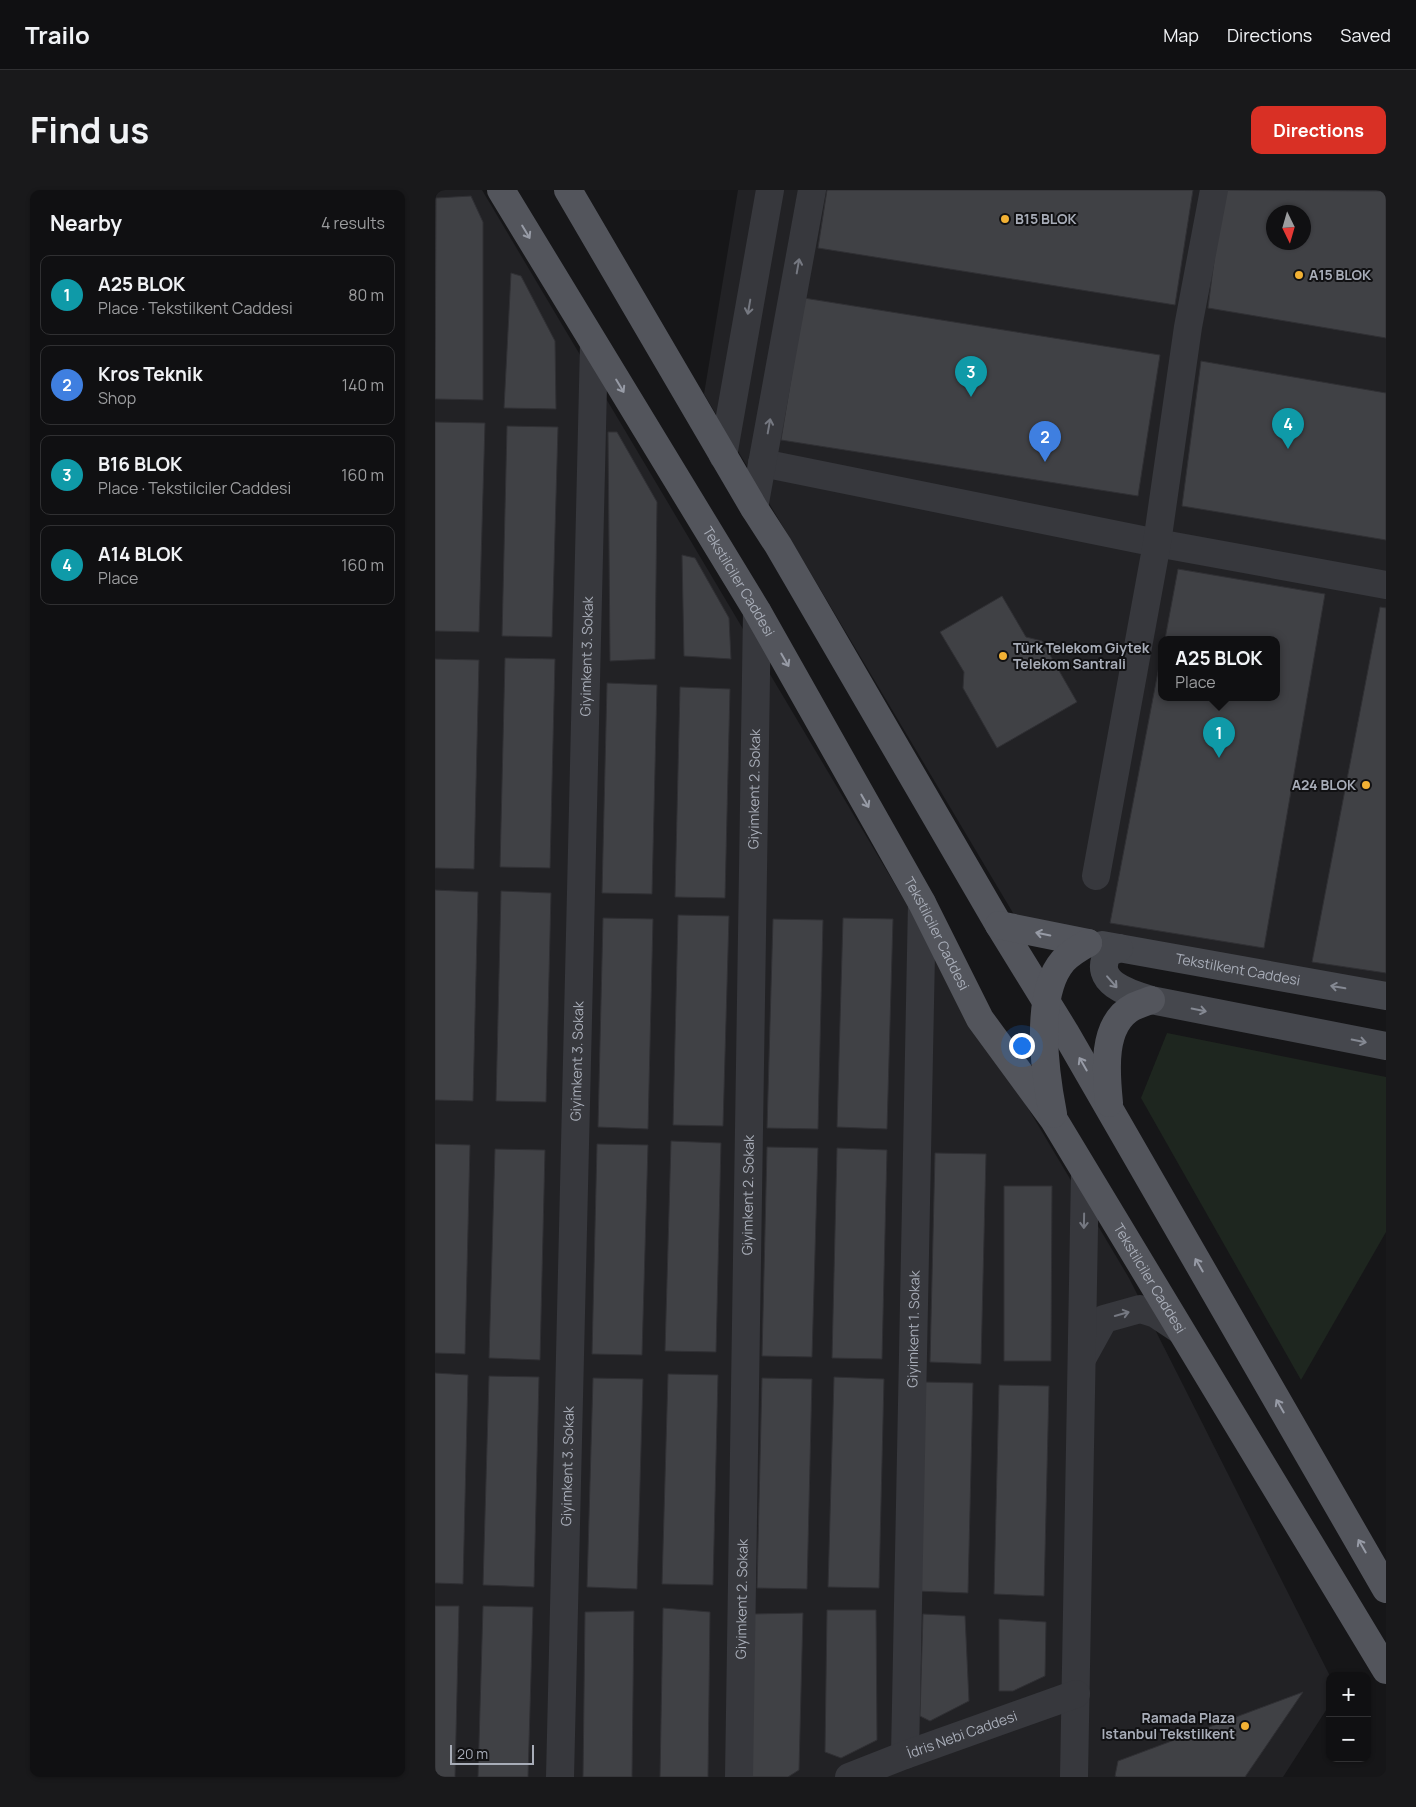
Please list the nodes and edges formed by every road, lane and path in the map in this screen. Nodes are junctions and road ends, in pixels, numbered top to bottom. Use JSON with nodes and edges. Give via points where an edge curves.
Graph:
{"nodes":[{"id":1,"x":501,"y":190,"type":"edge"},
{"id":2,"x":568,"y":190,"type":"edge"},
{"id":3,"x":770,"y":190,"type":"edge"},
{"id":4,"x":812,"y":190,"type":"edge"},
{"id":5,"x":1214,"y":190,"type":"edge"},
{"id":6,"x":594,"y":344,"type":"junction"},
{"id":7,"x":723,"y":456,"type":"junction"},
{"id":8,"x":762,"y":463,"type":"junction"},
{"id":9,"x":754,"y":508,"type":"junction"},
{"id":10,"x":1157,"y":542,"type":"junction"},
{"id":11,"x":1386,"y":585,"type":"edge"},
{"id":12,"x":757,"y":611,"type":"junction"},
{"id":13,"x":1096,"y":876,"type":"dead end"},
{"id":14,"x":922,"y":903,"type":"junction"},
{"id":15,"x":999,"y":925,"type":"junction"},
{"id":16,"x":1088,"y":943,"type":"junction"},
{"id":17,"x":1119,"y":948,"type":"junction"},
{"id":18,"x":1386,"y":996,"type":"edge"},
{"id":19,"x":1151,"y":1000,"type":"junction"},
{"id":20,"x":1046,"y":1002,"type":"junction"},
{"id":21,"x":1386,"y":1046,"type":"edge"},
{"id":22,"x":1109,"y":1109,"type":"junction"},
{"id":23,"x":1054,"y":1120,"type":"junction"},
{"id":24,"x":1085,"y":1172,"type":"junction"},
{"id":25,"x":1179,"y":1330,"type":"junction"},
{"id":26,"x":1081,"y":1361,"type":"junction"},
{"id":27,"x":1386,"y":1589,"type":"edge"},
{"id":28,"x":1386,"y":1670,"type":"edge"},
{"id":29,"x":1076,"y":1694,"type":"junction"},
{"id":30,"x":905,"y":1755,"type":"junction"},
{"id":31,"x":560,"y":1777,"type":"edge"},
{"id":32,"x":739,"y":1777,"type":"edge"},
{"id":33,"x":849,"y":1777,"type":"edge"},
{"id":34,"x":1074,"y":1777,"type":"edge"}],
"edges":[{"from":1,"to":6,"type":"main road","name":"Tekstilciler Caddesi","one_way":true},
{"from":2,"to":7,"type":"main road"},
{"from":3,"to":7,"type":"street","one_way":true},
{"from":8,"to":4,"type":"street","one_way":true},
{"from":5,"to":10,"type":"street","via":[[1189,327]]},
{"from":6,"to":12,"type":"main road","name":"Tekstilciler Caddesi","one_way":true},
{"from":6,"to":31,"type":"street","name":"Giyimkent 3. Sokak"},
{"from":7,"to":9,"type":"main road"},
{"from":8,"to":9,"type":"street"},
{"from":8,"to":10,"type":"street"},
{"from":9,"to":15,"type":"main road"},
{"from":10,"to":11,"type":"street"},
{"from":10,"to":13,"type":"street"},
{"from":12,"to":14,"type":"main road","name":"Tekstilciler Caddesi","one_way":true},
{"from":12,"to":32,"type":"street","name":"Giyimkent 2. Sokak"},
{"from":14,"to":23,"type":"main road","name":"Tekstilciler Caddesi","via":[[980,1019]]},
{"from":14,"to":30,"type":"street","name":"Giyimkent 1. Sokak"},
{"from":16,"to":15,"type":"main road","one_way":true},
{"from":15,"to":20,"type":"main road"},
{"from":16,"to":17,"type":"main road","name":"Tekstilkent Caddesi"},
{"from":16,"to":20,"type":"main road","via":[[1063,961],[1054,976]]},
{"from":18,"to":17,"type":"main road","name":"Tekstilkent Caddesi","one_way":true},
{"from":17,"to":19,"type":"main road","one_way":true,"via":[[1105,957],[1107,977],[1119,989]]},
{"from":19,"to":21,"type":"main road","one_way":true},
{"from":19,"to":22,"type":"main road","via":[[1132,1007],[1117,1021],[1107,1053]]},
{"from":22,"to":20,"type":"main road","one_way":true},
{"from":20,"to":23,"type":"main road","via":[[1046,1074]]},
{"from":27,"to":22,"type":"main road","one_way":true},
{"from":23,"to":24,"type":"main road","name":"Tekstilciler Caddesi"},
{"from":24,"to":25,"type":"main road","name":"Tekstilciler Caddesi"},
{"from":24,"to":26,"type":"street","one_way":true},
{"from":26,"to":25,"type":"street","one_way":true,"via":[[1104,1319],[1140,1309],[1156,1314]]},
{"from":25,"to":28,"type":"main road","name":"Tekstilciler Caddesi"},
{"from":26,"to":29,"type":"street"},
{"from":29,"to":30,"type":"street","name":"İdris Nebi Caddesi"},
{"from":29,"to":34,"type":"street"},
{"from":30,"to":33,"type":"street","name":"İdris Nebi Caddesi"}]}
